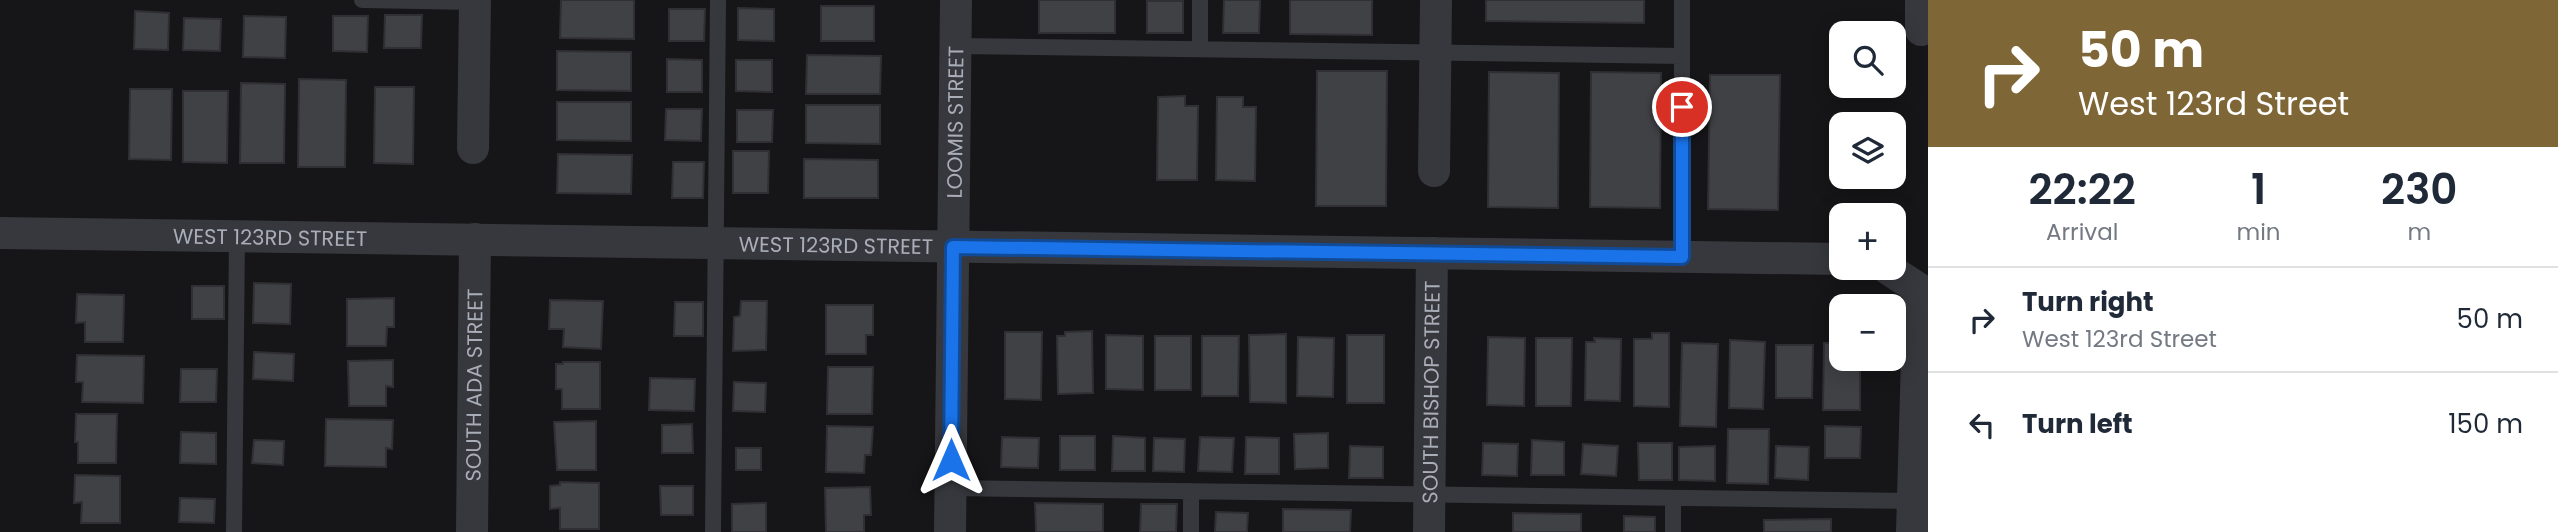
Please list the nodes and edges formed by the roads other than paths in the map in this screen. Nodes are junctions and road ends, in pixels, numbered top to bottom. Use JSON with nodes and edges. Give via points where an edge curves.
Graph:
{"nodes":[{"id":1,"x":362,"y":0,"type":"edge"},
{"id":2,"x":718,"y":0,"type":"edge"},
{"id":3,"x":956,"y":0,"type":"edge"},
{"id":4,"x":1200,"y":0,"type":"edge"},
{"id":5,"x":1436,"y":0,"type":"edge"},
{"id":6,"x":1682,"y":0,"type":"edge"},
{"id":7,"x":475,"y":1,"type":"edge"},
{"id":8,"x":956,"y":46,"type":"junction"},
{"id":9,"x":1199,"y":49,"type":"junction"},
{"id":10,"x":1435,"y":52,"type":"junction"},
{"id":11,"x":1682,"y":55,"type":"junction"},
{"id":12,"x":473,"y":148,"type":"dead end"},
{"id":13,"x":1434,"y":171,"type":"dead end"},
{"id":14,"x":0,"y":233,"type":"edge"},
{"id":15,"x":237,"y":236,"type":"junction"},
{"id":16,"x":475,"y":239,"type":"junction"},
{"id":17,"x":716,"y":243,"type":"junction"},
{"id":18,"x":953,"y":247,"type":"junction"},
{"id":19,"x":1432,"y":253,"type":"junction"},
{"id":20,"x":1682,"y":257,"type":"junction"},
{"id":21,"x":1829,"y":259,"type":"edge"},
{"id":22,"x":1906,"y":279,"type":"edge"},
{"id":23,"x":1923,"y":289,"type":"edge"},
{"id":24,"x":951,"y":488,"type":"junction"},
{"id":25,"x":1191,"y":491,"type":"junction"},
{"id":26,"x":1430,"y":494,"type":"junction"},
{"id":27,"x":1673,"y":498,"type":"junction"},
{"id":28,"x":1913,"y":517,"type":"edge"},
{"id":29,"x":234,"y":532,"type":"edge"},
{"id":30,"x":472,"y":532,"type":"edge"},
{"id":31,"x":713,"y":532,"type":"edge"},
{"id":32,"x":950,"y":532,"type":"edge"},
{"id":33,"x":1191,"y":532,"type":"edge"},
{"id":34,"x":1429,"y":532,"type":"edge"},
{"id":35,"x":1673,"y":532,"type":"edge"}],
"edges":[{"from":1,"to":7,"type":"lane"},
{"from":2,"to":17,"type":"lane"},
{"from":3,"to":8,"type":"street","name":"LOOMIS STREET"},
{"from":4,"to":9,"type":"lane"},
{"from":5,"to":10,"type":"street"},
{"from":6,"to":11,"type":"lane"},
{"from":7,"to":12,"type":"street"},
{"from":8,"to":9,"type":"lane"},
{"from":8,"to":18,"type":"street","name":"LOOMIS STREET"},
{"from":9,"to":10,"type":"lane"},
{"from":10,"to":11,"type":"lane"},
{"from":10,"to":13,"type":"street"},
{"from":11,"to":20,"type":"lane"},
{"from":14,"to":15,"type":"street","name":"WEST 123RD STREET"},
{"from":15,"to":16,"type":"street","name":"WEST 123RD STREET"},
{"from":15,"to":29,"type":"lane"},
{"from":16,"to":17,"type":"street","name":"WEST 123RD STREET"},
{"from":16,"to":30,"type":"street","name":"SOUTH ADA STREET"},
{"from":17,"to":18,"type":"street","name":"WEST 123RD STREET"},
{"from":17,"to":31,"type":"lane"},
{"from":18,"to":19,"type":"street","name":"WEST 123RD STREET"},
{"from":18,"to":24,"type":"street","name":"LOOMIS STREET"},
{"from":19,"to":20,"type":"street","name":"WEST 123RD STREET"},
{"from":19,"to":26,"type":"street","name":"SOUTH BISHOP STREET"},
{"from":20,"to":21,"type":"street","name":"WEST 123RD STREET"},
{"from":22,"to":23,"type":"street"},
{"from":23,"to":28,"type":"street"},
{"from":24,"to":25,"type":"lane"},
{"from":24,"to":32,"type":"street","name":"LOOMIS STREET"},
{"from":25,"to":26,"type":"lane"},
{"from":25,"to":33,"type":"lane"},
{"from":26,"to":27,"type":"lane"},
{"from":26,"to":34,"type":"street","name":"SOUTH BISHOP STREET"},
{"from":27,"to":28,"type":"lane"},
{"from":27,"to":35,"type":"lane"}]}
